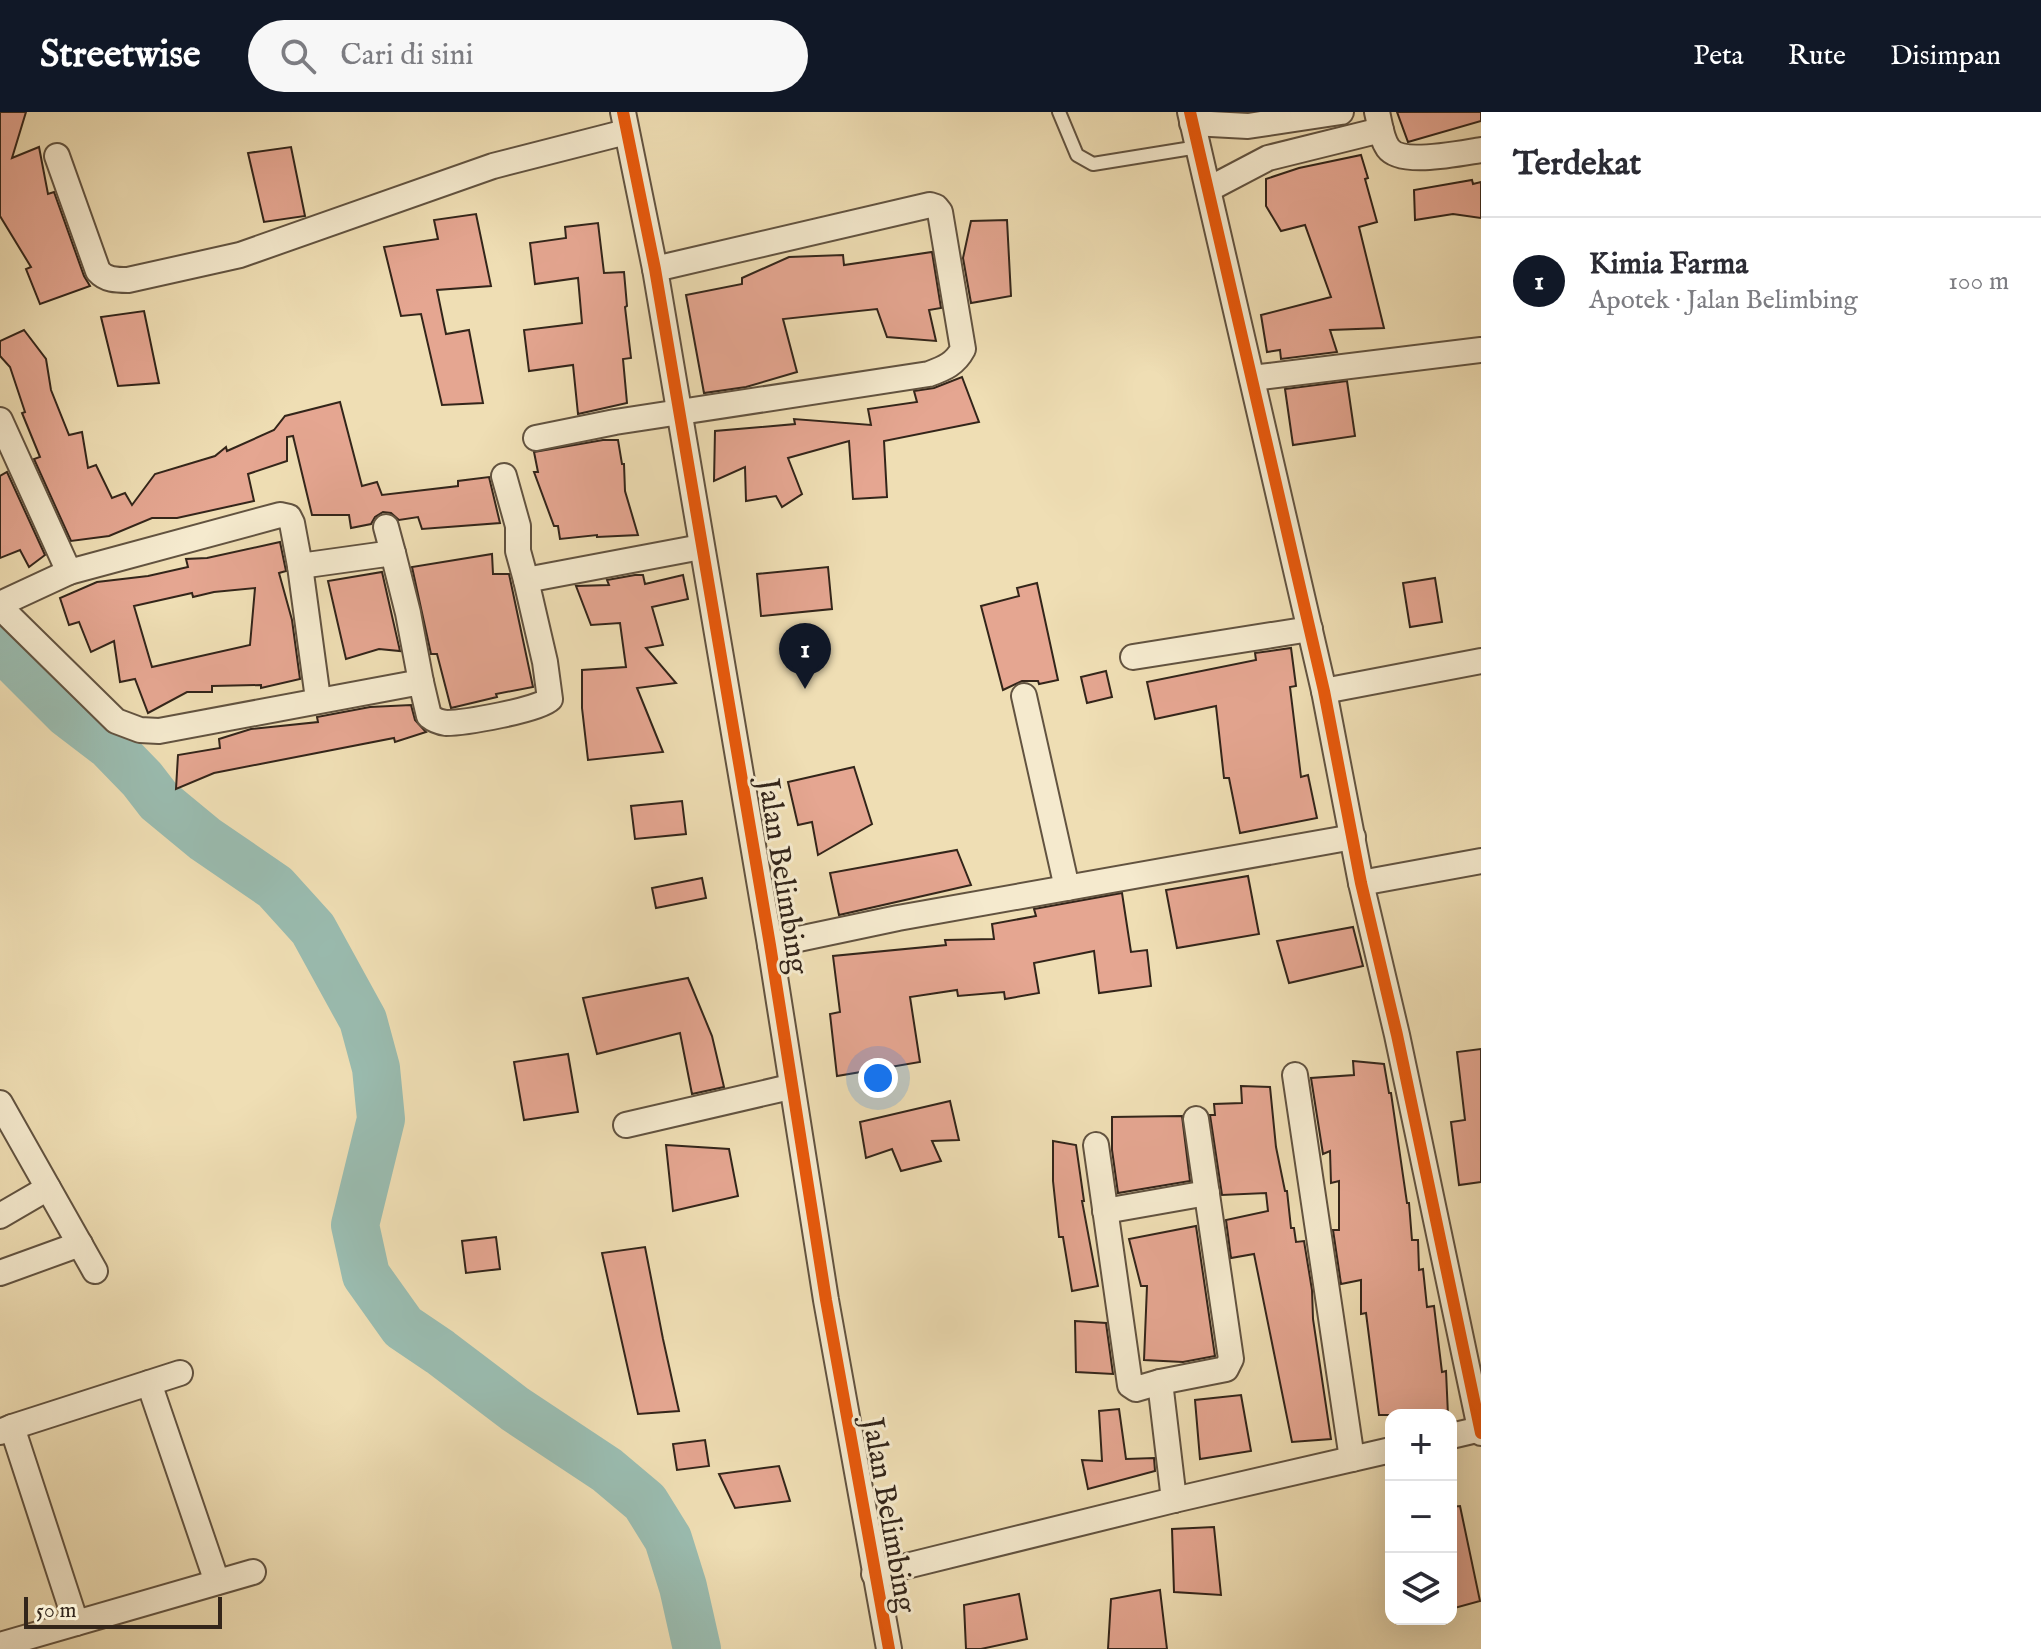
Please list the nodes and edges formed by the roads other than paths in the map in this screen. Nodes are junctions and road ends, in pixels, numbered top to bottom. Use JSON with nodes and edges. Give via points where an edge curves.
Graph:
{"nodes":[{"id":1,"x":1059,"y":112,"type":"edge"},
{"id":2,"x":1341,"y":112,"type":"edge"},
{"id":3,"x":1191,"y":117,"type":"edge"},
{"id":4,"x":1379,"y":121,"type":"edge"},
{"id":5,"x":624,"y":122,"type":"edge"},
{"id":6,"x":1198,"y":147,"type":"junction"},
{"id":7,"x":1481,"y":150,"type":"edge"},
{"id":8,"x":57,"y":156,"type":"dead end"},
{"id":9,"x":1209,"y":189,"type":"junction"},
{"id":10,"x":655,"y":269,"type":"junction"},
{"id":11,"x":1481,"y":350,"type":"edge"},
{"id":12,"x":1252,"y":378,"type":"junction"},
{"id":13,"x":679,"y":412,"type":"junction"},
{"id":14,"x":0,"y":420,"type":"edge"},
{"id":15,"x":536,"y":438,"type":"dead end"},
{"id":16,"x":504,"y":476,"type":"dead end"},
{"id":17,"x":386,"y":527,"type":"dead end"},
{"id":18,"x":701,"y":547,"type":"junction"},
{"id":19,"x":393,"y":553,"type":"junction"},
{"id":20,"x":300,"y":566,"type":"junction"},
{"id":21,"x":69,"y":572,"type":"junction"},
{"id":22,"x":526,"y":580,"type":"junction"},
{"id":23,"x":0,"y":606,"type":"edge"},
{"id":24,"x":1310,"y":629,"type":"junction"},
{"id":25,"x":1133,"y":657,"type":"dead end"},
{"id":26,"x":1481,"y":661,"type":"edge"},
{"id":27,"x":421,"y":682,"type":"junction"},
{"id":28,"x":1324,"y":691,"type":"junction"},
{"id":29,"x":1024,"y":696,"type":"dead end"},
{"id":30,"x":318,"y":699,"type":"junction"},
{"id":31,"x":1353,"y":837,"type":"junction"},
{"id":32,"x":1481,"y":861,"type":"edge"},
{"id":33,"x":1361,"y":883,"type":"junction"},
{"id":34,"x":1067,"y":888,"type":"junction"},
{"id":35,"x":770,"y":945,"type":"junction"},
{"id":36,"x":1295,"y":1075,"type":"dead end"},
{"id":37,"x":790,"y":1087,"type":"junction"},
{"id":38,"x":0,"y":1103,"type":"edge"},
{"id":39,"x":1196,"y":1119,"type":"dead end"},
{"id":40,"x":626,"y":1125,"type":"dead end"},
{"id":41,"x":1096,"y":1145,"type":"dead end"},
{"id":42,"x":48,"y":1188,"type":"junction"},
{"id":43,"x":1207,"y":1193,"type":"junction"},
{"id":44,"x":1105,"y":1211,"type":"junction"},
{"id":45,"x":0,"y":1216,"type":"edge"},
{"id":46,"x":80,"y":1244,"type":"junction"},
{"id":47,"x":95,"y":1271,"type":"dead end"},
{"id":48,"x":0,"y":1273,"type":"edge"},
{"id":49,"x":180,"y":1373,"type":"dead end"},
{"id":50,"x":1160,"y":1382,"type":"junction"},
{"id":51,"x":149,"y":1383,"type":"junction"},
{"id":52,"x":6,"y":1430,"type":"edge"},
{"id":53,"x":1481,"y":1430,"type":"edge"},
{"id":54,"x":1457,"y":1435,"type":"edge"},
{"id":55,"x":1385,"y":1451,"type":"edge"},
{"id":56,"x":1352,"y":1459,"type":"junction"},
{"id":57,"x":1174,"y":1500,"type":"junction"},
{"id":58,"x":253,"y":1572,"type":"dead end"},
{"id":59,"x":874,"y":1574,"type":"junction"},
{"id":60,"x":217,"y":1582,"type":"junction"},
{"id":61,"x":76,"y":1623,"type":"junction"},
{"id":62,"x":0,"y":1645,"type":"edge"},
{"id":63,"x":889,"y":1649,"type":"edge"}],
"edges":[{"from":1,"to":6,"type":"lane","via":[[1077,155],[1093,164]]},
{"from":2,"to":3,"type":"street","via":[[1248,126]]},
{"from":3,"to":6,"type":"street"},
{"from":4,"to":7,"type":"street","via":[[1390,151],[1404,156]]},
{"from":4,"to":9,"type":"street","via":[[1268,158]]},
{"from":5,"to":8,"type":"street","via":[[240,255],[128,280],[98,271]]},
{"from":5,"to":10,"type":"street","name":"Jalan Belimbing"},
{"from":6,"to":9,"type":"street"},
{"from":9,"to":12,"type":"street"},
{"from":10,"to":13,"type":"street","name":"Jalan Belimbing"},
{"from":10,"to":13,"type":"street","via":[[930,205],[940,212],[958,313],[963,349],[949,366],[929,374]]},
{"from":11,"to":12,"type":"street"},
{"from":12,"to":24,"type":"street"},
{"from":13,"to":15,"type":"street"},
{"from":13,"to":18,"type":"street","name":"Jalan Belimbing"},
{"from":14,"to":21,"type":"street"},
{"from":16,"to":22,"type":"street"},
{"from":17,"to":19,"type":"street"},
{"from":18,"to":22,"type":"street"},
{"from":18,"to":35,"type":"street","name":"Jalan Belimbing"},
{"from":19,"to":20,"type":"street"},
{"from":19,"to":27,"type":"street"},
{"from":20,"to":21,"type":"street","via":[[292,523],[280,515]]},
{"from":20,"to":30,"type":"street"},
{"from":21,"to":23,"type":"street"},
{"from":22,"to":27,"type":"street","via":[[551,695],[547,703],[438,722],[426,709]]},
{"from":23,"to":30,"type":"street","via":[[116,721],[131,728],[159,731]]},
{"from":24,"to":25,"type":"street"},
{"from":24,"to":28,"type":"street"},
{"from":26,"to":28,"type":"street"},
{"from":27,"to":30,"type":"street"},
{"from":28,"to":31,"type":"street"},
{"from":29,"to":34,"type":"street"},
{"from":31,"to":33,"type":"street"},
{"from":31,"to":34,"type":"street"},
{"from":32,"to":33,"type":"street"},
{"from":33,"to":53,"type":"street"},
{"from":34,"to":35,"type":"street"},
{"from":35,"to":37,"type":"street","name":"Jalan Belimbing"},
{"from":36,"to":56,"type":"street"},
{"from":37,"to":40,"type":"street"},
{"from":37,"to":59,"type":"street","name":"Jalan Belimbing"},
{"from":38,"to":42,"type":"street"},
{"from":39,"to":43,"type":"street"},
{"from":41,"to":44,"type":"street"},
{"from":42,"to":45,"type":"street"},
{"from":42,"to":46,"type":"street"},
{"from":43,"to":44,"type":"street"},
{"from":43,"to":50,"type":"street","via":[[1230,1365]]},
{"from":44,"to":50,"type":"street","via":[[1130,1385],[1136,1389]]},
{"from":46,"to":47,"type":"street"},
{"from":46,"to":48,"type":"street"},
{"from":49,"to":51,"type":"street"},
{"from":50,"to":57,"type":"street"},
{"from":51,"to":52,"type":"street"},
{"from":51,"to":60,"type":"street"},
{"from":52,"to":61,"type":"street"},
{"from":53,"to":54,"type":"street"},
{"from":55,"to":56,"type":"street"},
{"from":56,"to":57,"type":"street"},
{"from":57,"to":59,"type":"street"},
{"from":58,"to":60,"type":"street"},
{"from":59,"to":63,"type":"street","name":"Jalan Belimbing"},
{"from":60,"to":61,"type":"street"},
{"from":61,"to":62,"type":"street"}]}
